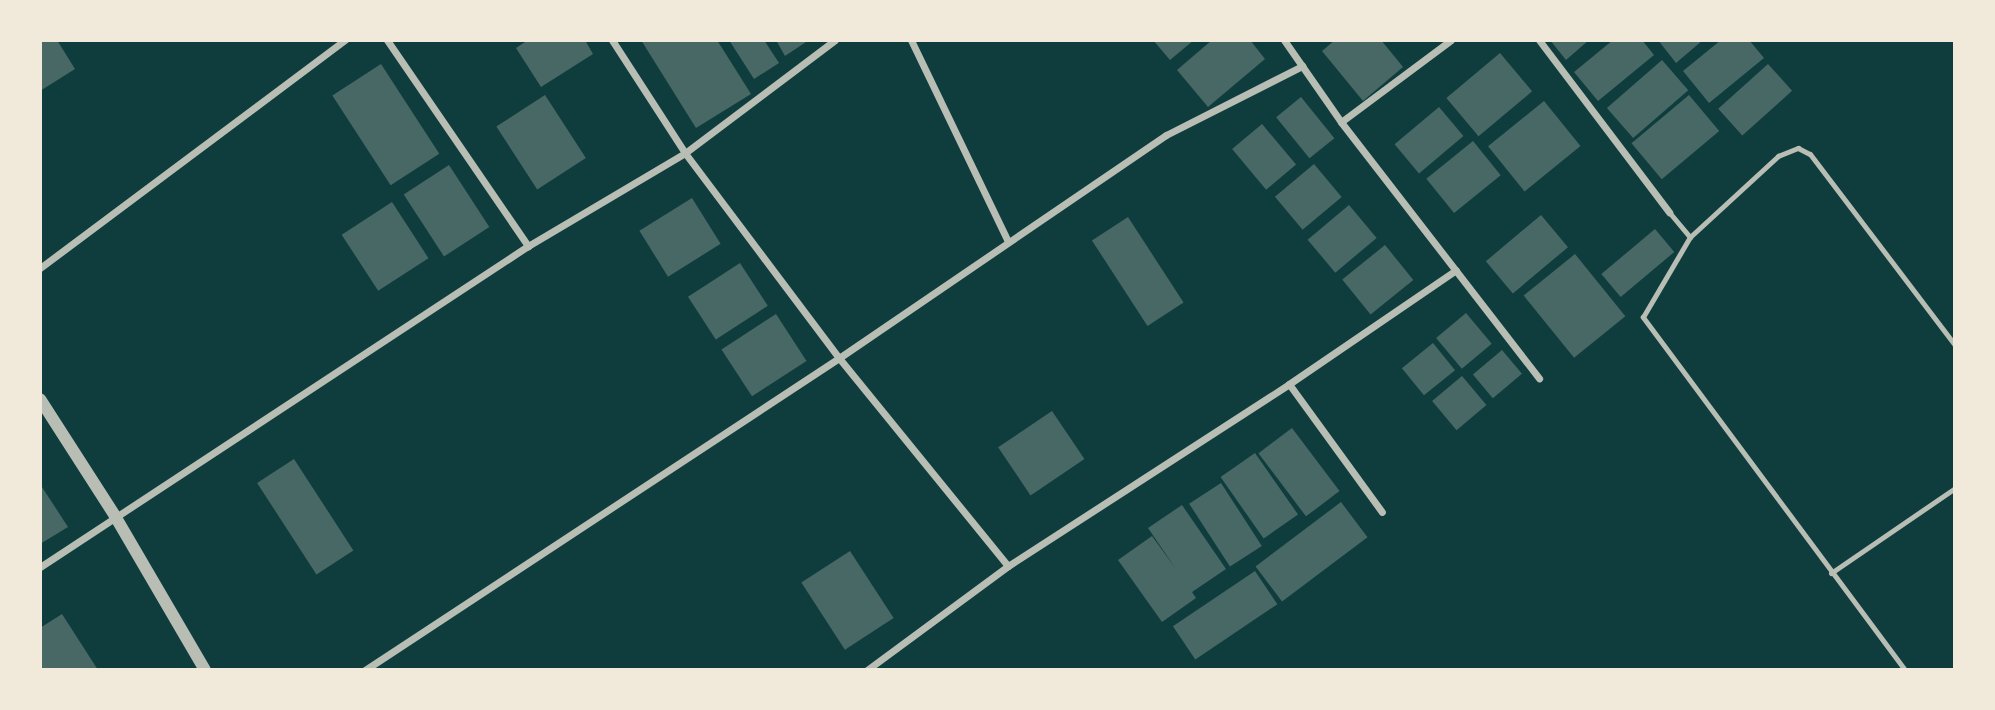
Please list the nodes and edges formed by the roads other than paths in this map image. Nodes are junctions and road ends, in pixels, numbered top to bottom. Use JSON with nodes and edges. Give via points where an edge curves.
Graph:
{"nodes":[{"id":1,"x":345,"y":40,"type":"edge"},
{"id":2,"x":387,"y":40,"type":"edge"},
{"id":3,"x":612,"y":40,"type":"edge"},
{"id":4,"x":835,"y":40,"type":"edge"},
{"id":5,"x":911,"y":40,"type":"edge"},
{"id":6,"x":1284,"y":40,"type":"edge"},
{"id":7,"x":1451,"y":40,"type":"edge"},
{"id":8,"x":1539,"y":40,"type":"edge"},
{"id":9,"x":1302,"y":66,"type":"junction"},
{"id":10,"x":1341,"y":122,"type":"junction"},
{"id":11,"x":685,"y":153,"type":"junction"},
{"id":12,"x":1669,"y":212,"type":"joint"},
{"id":13,"x":1690,"y":237,"type":"junction"},
{"id":14,"x":1008,"y":242,"type":"junction"},
{"id":15,"x":528,"y":246,"type":"junction"},
{"id":16,"x":40,"y":268,"type":"edge"},
{"id":17,"x":1456,"y":270,"type":"junction"},
{"id":18,"x":1955,"y":345,"type":"edge"},
{"id":19,"x":839,"y":358,"type":"junction"},
{"id":20,"x":1539,"y":378,"type":"dead end"},
{"id":21,"x":1289,"y":384,"type":"junction"},
{"id":22,"x":40,"y":400,"type":"edge"},
{"id":23,"x":1955,"y":488,"type":"edge"},
{"id":24,"x":1382,"y":512,"type":"dead end"},
{"id":25,"x":116,"y":516,"type":"junction"},
{"id":26,"x":1009,"y":566,"type":"junction"},
{"id":27,"x":40,"y":567,"type":"edge"},
{"id":28,"x":1831,"y":573,"type":"junction"},
{"id":29,"x":205,"y":670,"type":"edge"},
{"id":30,"x":365,"y":670,"type":"edge"},
{"id":31,"x":867,"y":670,"type":"edge"},
{"id":32,"x":1905,"y":670,"type":"edge"}],
"edges":[{"from":1,"to":16,"type":"street"},
{"from":2,"to":15,"type":"street"},
{"from":3,"to":11,"type":"street"},
{"from":4,"to":11,"type":"street"},
{"from":5,"to":14,"type":"street"},
{"from":6,"to":9,"type":"street"},
{"from":7,"to":10,"type":"street"},
{"from":8,"to":12,"type":"street"},
{"from":9,"to":10,"type":"street"},
{"from":9,"to":14,"type":"street","via":[[1166,135]]},
{"from":10,"to":17,"type":"street"},
{"from":11,"to":15,"type":"street"},
{"from":11,"to":19,"type":"street"},
{"from":12,"to":13,"type":"lane"},
{"from":13,"to":18,"type":"lane","via":[[1778,156],[1798,148],[1810,154]]},
{"from":13,"to":28,"type":"lane","via":[[1643,317]]},
{"from":14,"to":19,"type":"street"},
{"from":15,"to":25,"type":"street"},
{"from":17,"to":20,"type":"street"},
{"from":17,"to":21,"type":"street"},
{"from":19,"to":26,"type":"street"},
{"from":19,"to":30,"type":"street"},
{"from":21,"to":24,"type":"street"},
{"from":21,"to":26,"type":"street"},
{"from":22,"to":25,"type":"street"},
{"from":23,"to":28,"type":"lane"},
{"from":25,"to":27,"type":"street"},
{"from":25,"to":29,"type":"street"},
{"from":26,"to":31,"type":"street"},
{"from":28,"to":32,"type":"lane"}]}
